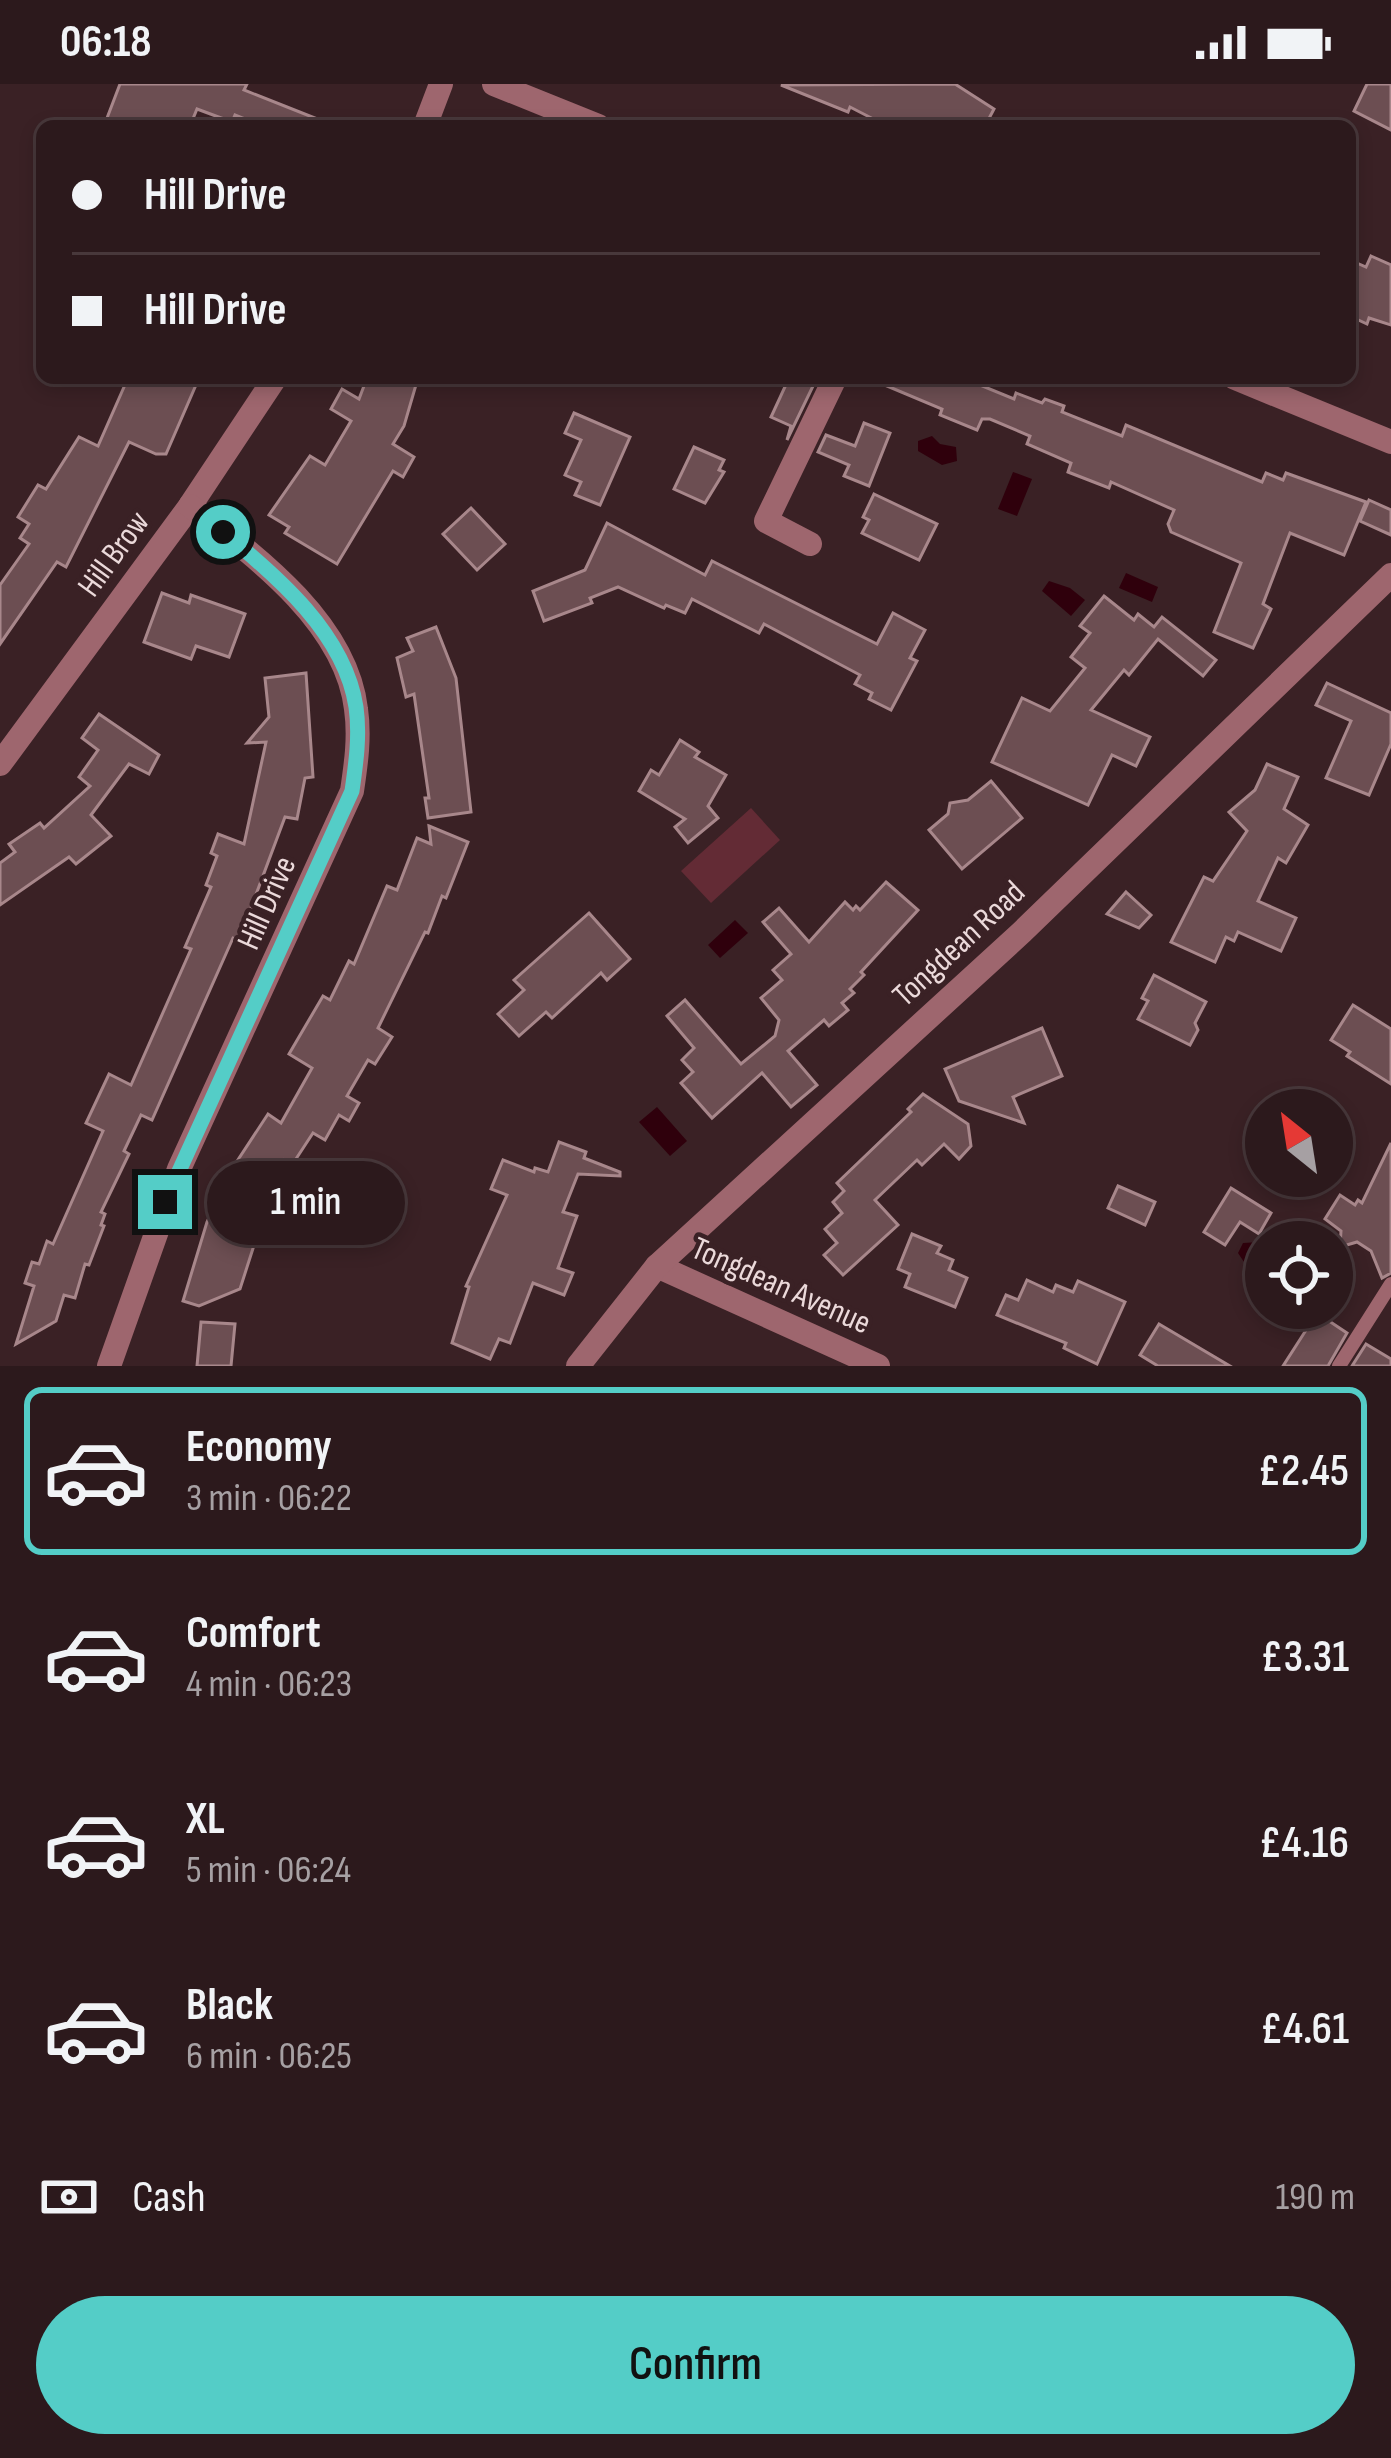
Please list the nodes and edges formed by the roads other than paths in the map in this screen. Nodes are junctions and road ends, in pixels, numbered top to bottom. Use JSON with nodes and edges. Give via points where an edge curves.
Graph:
{"nodes":[{"id":1,"x":441,"y":84,"type":"edge"},
{"id":2,"x":494,"y":84,"type":"edge"},
{"id":3,"x":427,"y":120,"type":"edge"},
{"id":4,"x":583,"y":120,"type":"edge"},
{"id":5,"x":271,"y":384,"type":"edge"},
{"id":6,"x":832,"y":384,"type":"edge"},
{"id":7,"x":1250,"y":384,"type":"edge"},
{"id":8,"x":1391,"y":442,"type":"edge"},
{"id":9,"x":190,"y":506,"type":"junction"},
{"id":10,"x":810,"y":544,"type":"dead end"},
{"id":11,"x":1391,"y":575,"type":"edge"},
{"id":12,"x":0,"y":764,"type":"edge"},
{"id":13,"x":657,"y":1266,"type":"junction"},
{"id":14,"x":1391,"y":1284,"type":"edge"},
{"id":15,"x":110,"y":1366,"type":"edge"},
{"id":16,"x":578,"y":1366,"type":"edge"},
{"id":17,"x":878,"y":1366,"type":"edge"},
{"id":18,"x":1340,"y":1366,"type":"edge"}],
"edges":[{"from":1,"to":3,"type":"street"},
{"from":2,"to":4,"type":"street"},
{"from":5,"to":9,"type":"street","name":"Hill Brow"},
{"from":6,"to":10,"type":"street","via":[[766,521]]},
{"from":7,"to":8,"type":"street"},
{"from":9,"to":12,"type":"street","name":"Hill Brow"},
{"from":9,"to":15,"type":"street","name":"Hill Drive","via":[[244,549],[330,641],[356,704],[358,748],[352,791],[165,1202]]},
{"from":11,"to":13,"type":"street","name":"Tongdean Road","via":[[1022,932]]},
{"from":13,"to":16,"type":"street","name":"Tongdean Road"},
{"from":13,"to":17,"type":"street","name":"Tongdean Avenue"},
{"from":14,"to":18,"type":"lane"}]}
